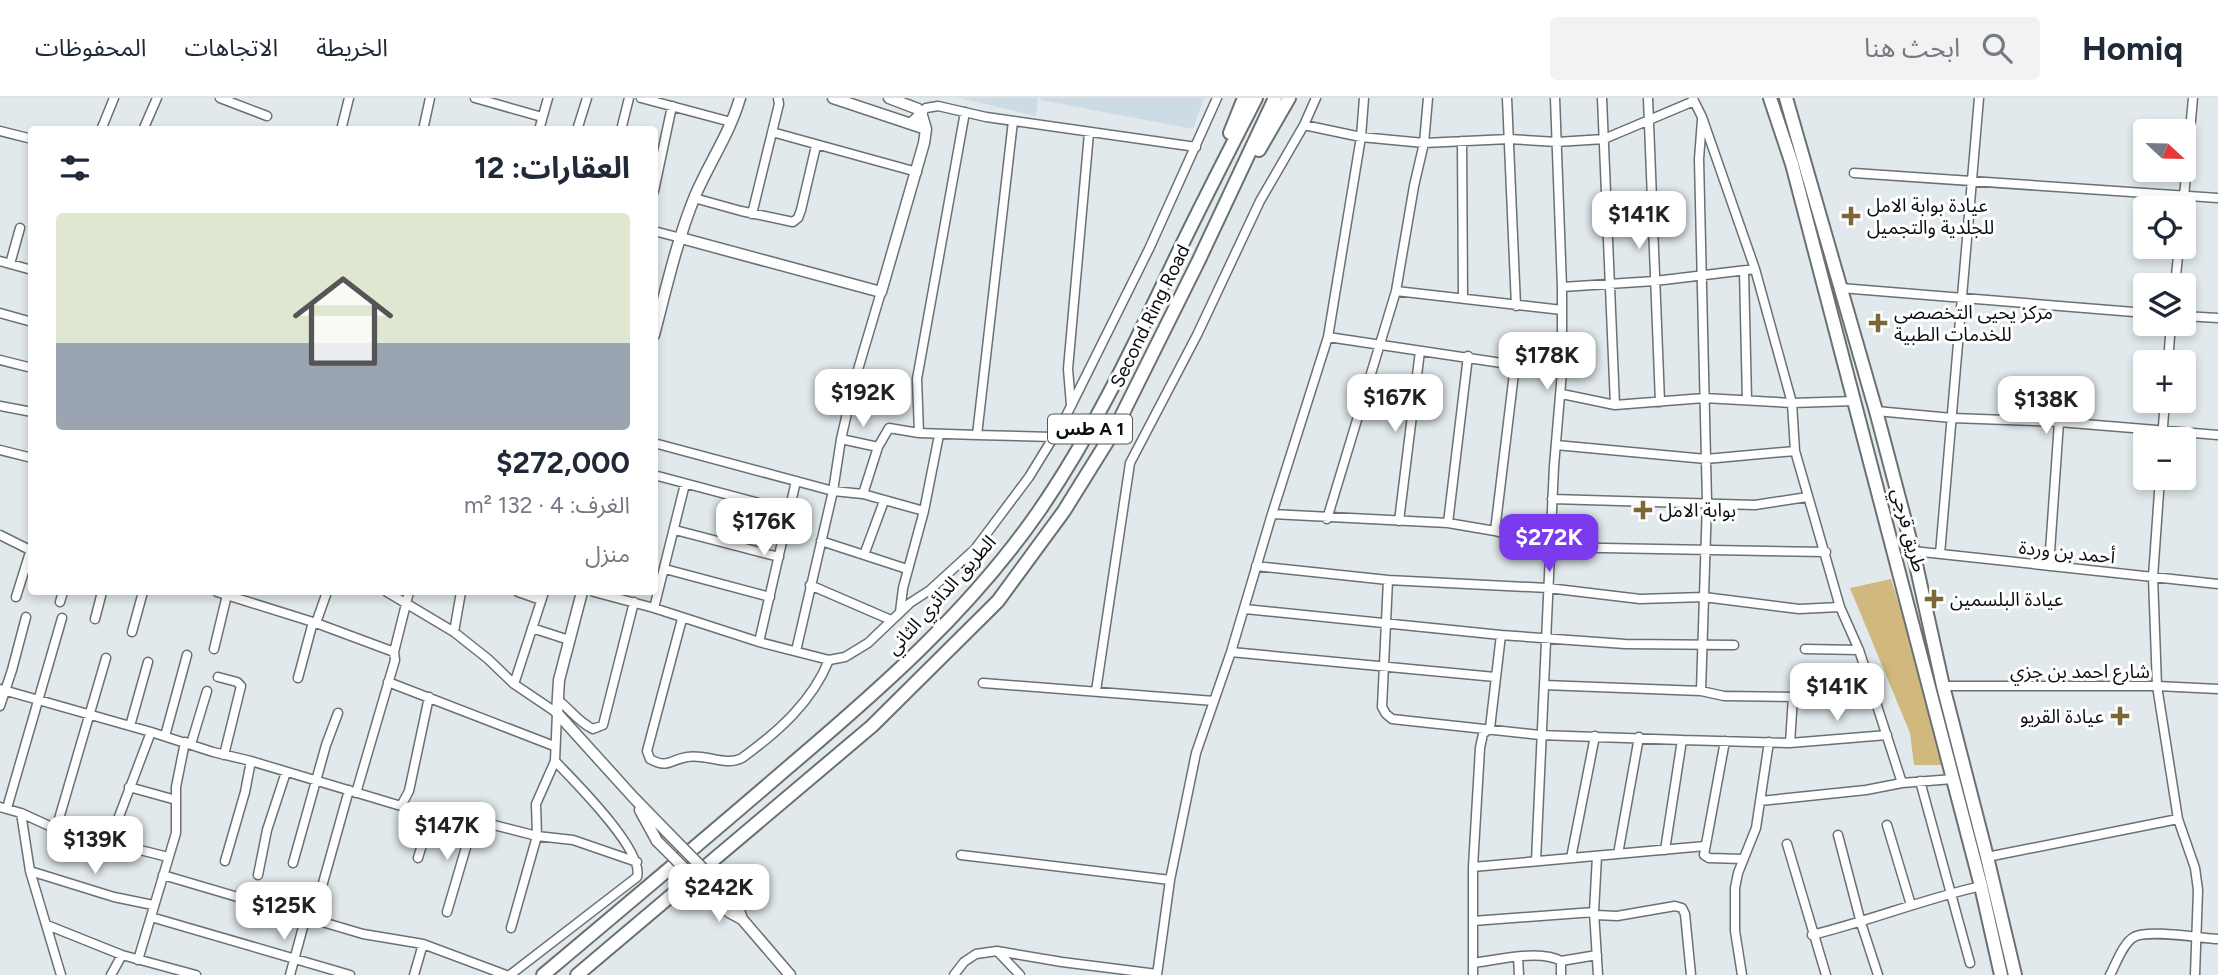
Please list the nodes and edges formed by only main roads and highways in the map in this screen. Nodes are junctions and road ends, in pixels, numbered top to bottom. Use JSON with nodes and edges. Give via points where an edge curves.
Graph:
{"nodes":[{"id":1,"x":1244,"y":98,"type":"edge"},
{"id":2,"x":1256,"y":98,"type":"edge"},
{"id":3,"x":1275,"y":98,"type":"edge"},
{"id":4,"x":1289,"y":98,"type":"edge"},
{"id":5,"x":1770,"y":98,"type":"edge"},
{"id":6,"x":1786,"y":98,"type":"edge"},
{"id":7,"x":1206,"y":196,"type":"junction"},
{"id":8,"x":1226,"y":204,"type":"junction"},
{"id":9,"x":543,"y":975,"type":"edge"},
{"id":10,"x":577,"y":975,"type":"edge"},
{"id":11,"x":2001,"y":975,"type":"edge"},
{"id":12,"x":2015,"y":975,"type":"edge"}],
"edges":[{"from":1,"to":7,"type":"highway"},
{"from":2,"to":7,"type":"highway","name":"الطريق الدائري الثاني","number":"طس A 1"},
{"from":3,"to":8,"type":"highway","name":"Second Ring Road","number":"طس A 1"},
{"from":4,"to":8,"type":"highway"},
{"from":5,"to":11,"type":"highway","name":"طريق قرجي","via":[[1855,401]]},
{"from":6,"to":12,"type":"highway","name":"طريق قرجي","via":[[1913,551]]},
{"from":7,"to":9,"type":"highway","name":"الطريق الدائري الثاني","number":"طس A 1","via":[[1089,432],[1038,512],[984,583],[923,649],[853,712]]},
{"from":8,"to":10,"type":"highway","name":"Second Ring Road","number":"طس A 1","via":[[1115,429],[998,601],[872,726]]}]}
